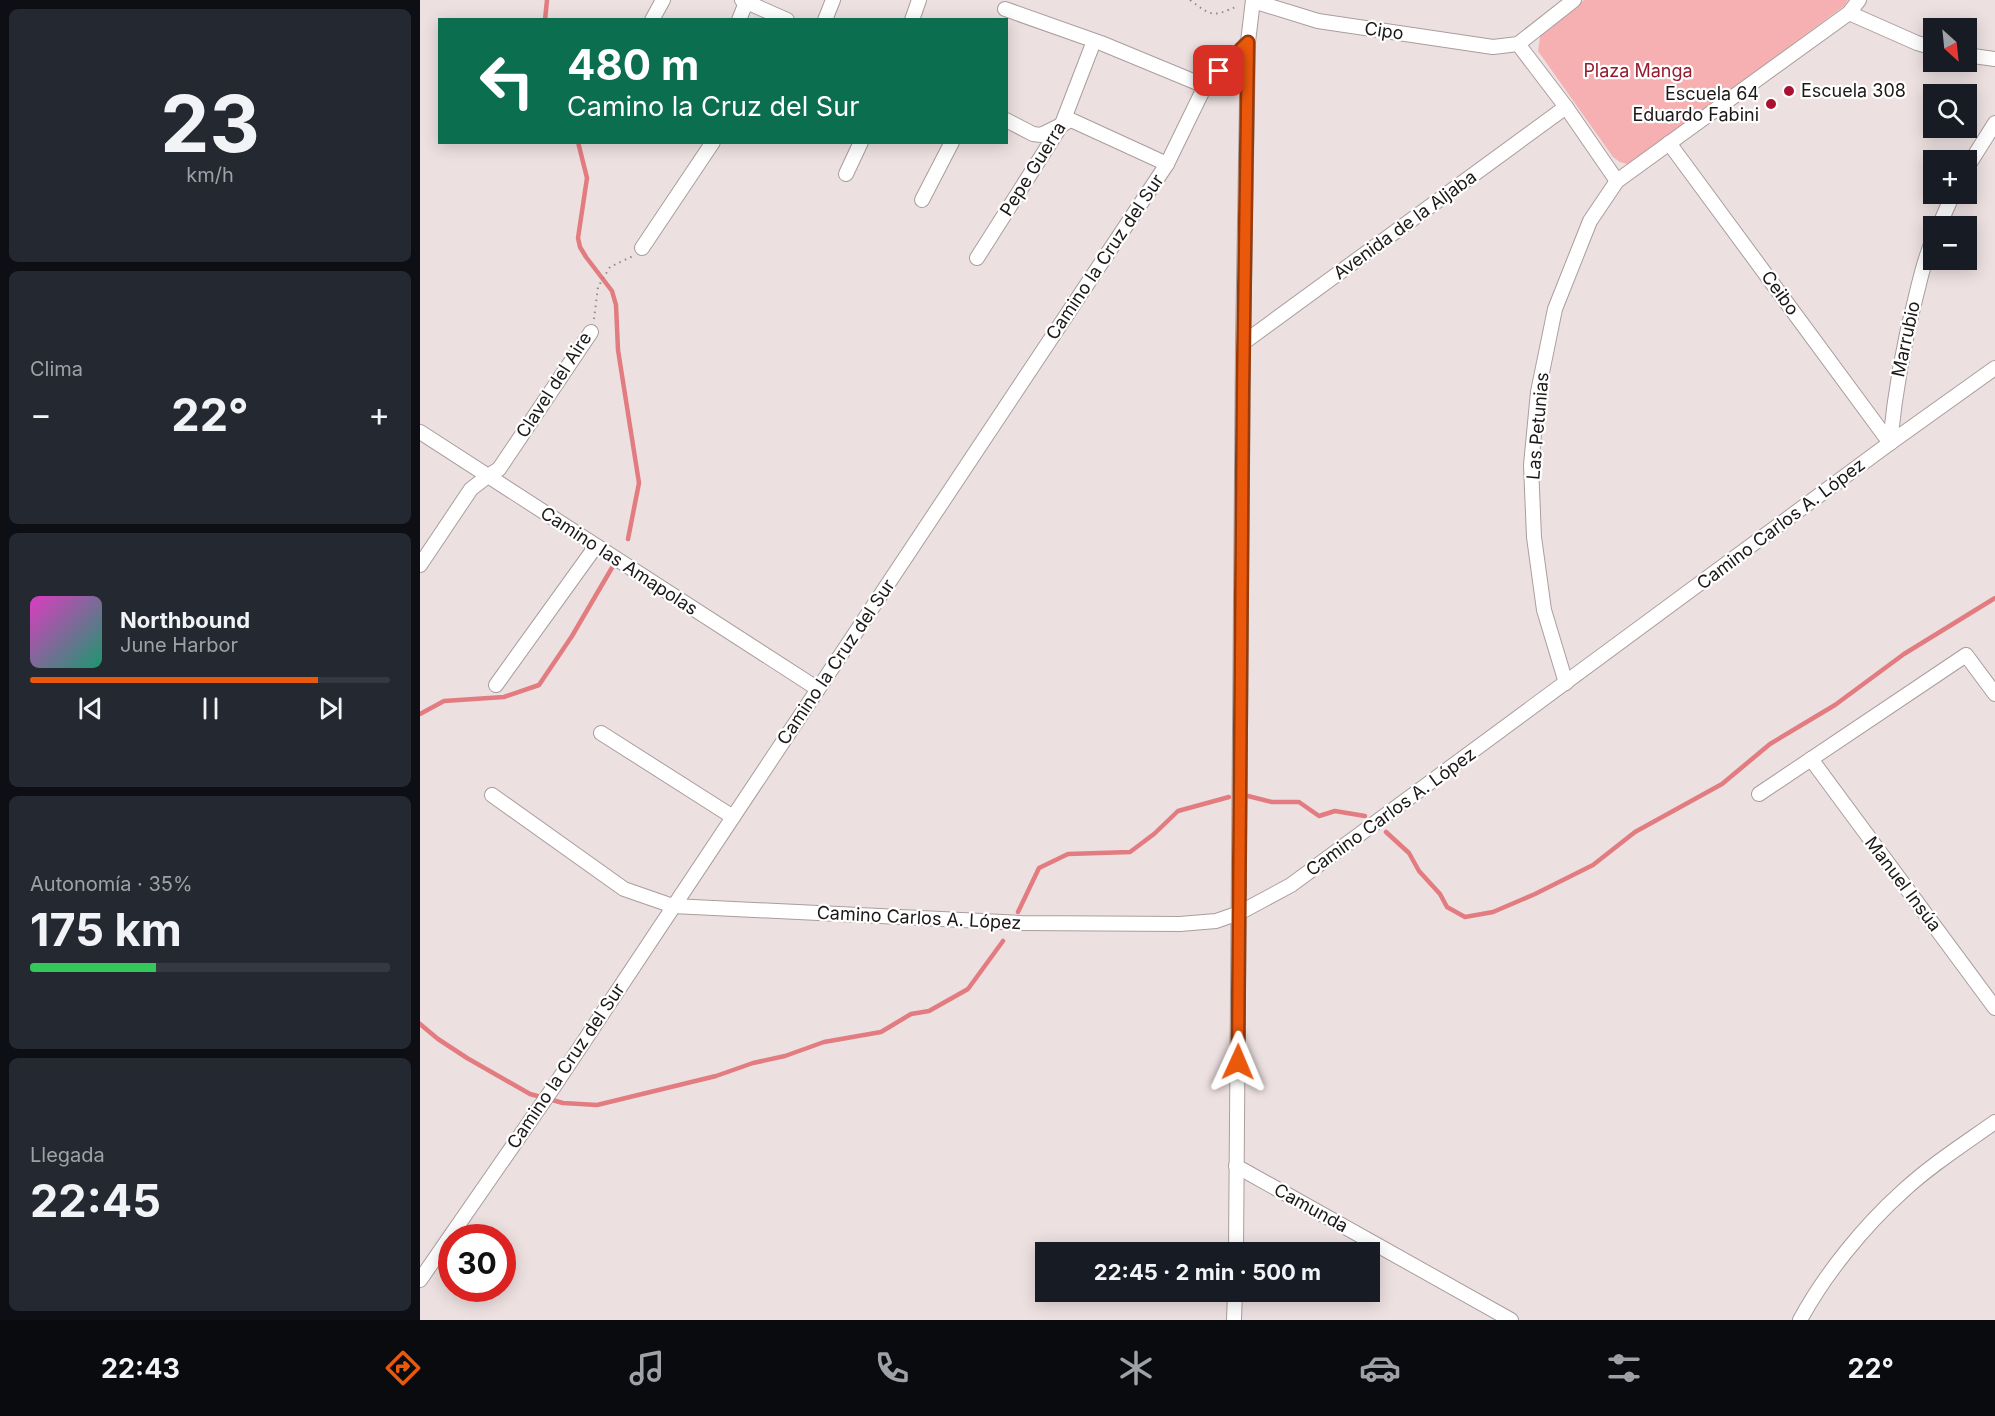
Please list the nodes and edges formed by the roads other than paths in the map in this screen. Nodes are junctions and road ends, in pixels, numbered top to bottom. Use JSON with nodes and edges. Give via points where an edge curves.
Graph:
{"nodes":[{"id":1,"x":663,"y":0,"type":"edge"},
{"id":2,"x":833,"y":0,"type":"edge"},
{"id":3,"x":920,"y":0,"type":"edge"},
{"id":4,"x":1253,"y":0,"type":"edge"},
{"id":5,"x":1858,"y":0,"type":"edge"},
{"id":6,"x":745,"y":1,"type":"edge"},
{"id":7,"x":1568,"y":2,"type":"edge"},
{"id":8,"x":1004,"y":10,"type":"edge"},
{"id":9,"x":1849,"y":13,"type":"junction"},
{"id":10,"x":653,"y":18,"type":"edge"},
{"id":11,"x":740,"y":18,"type":"edge"},
{"id":12,"x":783,"y":18,"type":"edge"},
{"id":13,"x":826,"y":18,"type":"edge"},
{"id":14,"x":913,"y":18,"type":"edge"},
{"id":15,"x":1094,"y":41,"type":"junction"},
{"id":16,"x":1248,"y":42,"type":"junction"},
{"id":17,"x":1518,"y":44,"type":"junction"},
{"id":18,"x":1923,"y":45,"type":"edge"},
{"id":19,"x":1977,"y":57,"type":"edge"},
{"id":20,"x":1995,"y":59,"type":"edge"},
{"id":21,"x":1205,"y":86,"type":"junction"},
{"id":22,"x":1566,"y":107,"type":"junction"},
{"id":23,"x":1008,"y":121,"type":"edge"},
{"id":24,"x":1995,"y":123,"type":"edge"},
{"id":25,"x":1062,"y":124,"type":"junction"},
{"id":26,"x":1669,"y":143,"type":"junction"},
{"id":27,"x":712,"y":144,"type":"edge"},
{"id":28,"x":860,"y":144,"type":"edge"},
{"id":29,"x":951,"y":144,"type":"edge"},
{"id":30,"x":1977,"y":152,"type":"edge"},
{"id":31,"x":1167,"y":164,"type":"junction"},
{"id":32,"x":846,"y":174,"type":"dead end"},
{"id":33,"x":1617,"y":181,"type":"junction"},
{"id":34,"x":922,"y":200,"type":"dead end"},
{"id":35,"x":642,"y":248,"type":"road end"},
{"id":36,"x":977,"y":258,"type":"dead end"},
{"id":37,"x":1923,"y":267,"type":"edge"},
{"id":38,"x":591,"y":332,"type":"road end"},
{"id":39,"x":1243,"y":343,"type":"junction"},
{"id":40,"x":1995,"y":368,"type":"edge"},
{"id":41,"x":420,"y":432,"type":"edge"},
{"id":42,"x":1890,"y":443,"type":"junction"},
{"id":43,"x":488,"y":476,"type":"junction"},
{"id":44,"x":596,"y":546,"type":"junction"},
{"id":45,"x":420,"y":565,"type":"edge"},
{"id":46,"x":1566,"y":683,"type":"junction"},
{"id":47,"x":495,"y":685,"type":"dead end"},
{"id":48,"x":818,"y":689,"type":"junction"},
{"id":49,"x":1995,"y":694,"type":"edge"},
{"id":50,"x":601,"y":733,"type":"dead end"},
{"id":51,"x":1810,"y":759,"type":"junction"},
{"id":52,"x":1759,"y":794,"type":"dead end"},
{"id":53,"x":492,"y":795,"type":"dead end"},
{"id":54,"x":732,"y":817,"type":"junction"},
{"id":55,"x":673,"y":906,"type":"junction"},
{"id":56,"x":1239,"y":913,"type":"junction"},
{"id":57,"x":1995,"y":1008,"type":"edge"},
{"id":58,"x":1995,"y":1122,"type":"edge"},
{"id":59,"x":1236,"y":1166,"type":"junction"},
{"id":60,"x":1236,"y":1242,"type":"edge"},
{"id":61,"x":420,"y":1280,"type":"edge"},
{"id":62,"x":1235,"y":1302,"type":"edge"},
{"id":63,"x":1234,"y":1320,"type":"edge"},
{"id":64,"x":1511,"y":1320,"type":"edge"},
{"id":65,"x":1800,"y":1320,"type":"edge"}],
"edges":[{"from":1,"to":10,"type":"street"},
{"from":2,"to":13,"type":"street"},
{"from":3,"to":14,"type":"street"},
{"from":4,"to":16,"type":"street"},
{"from":4,"to":17,"type":"street","name":"Cipo","via":[[1344,26],[1493,47]]},
{"from":5,"to":9,"type":"street"},
{"from":6,"to":11,"type":"street"},
{"from":6,"to":12,"type":"street"},
{"from":7,"to":17,"type":"street"},
{"from":8,"to":15,"type":"street"},
{"from":9,"to":18,"type":"street"},
{"from":9,"to":26,"type":"street"},
{"from":15,"to":21,"type":"street"},
{"from":15,"to":25,"type":"street","name":"Pepe Guerra"},
{"from":16,"to":21,"type":"street","name":"Camino la Cruz del Sur"},
{"from":16,"to":39,"type":"street"},
{"from":17,"to":22,"type":"street"},
{"from":19,"to":20,"type":"street"},
{"from":21,"to":31,"type":"street","name":"Camino la Cruz del Sur"},
{"from":22,"to":33,"type":"street"},
{"from":22,"to":39,"type":"street","name":"Avenida de la Aljaba"},
{"from":23,"to":25,"type":"street","via":[[1041,135]]},
{"from":24,"to":30,"type":"street"},
{"from":25,"to":31,"type":"street","via":[[1071,120]]},
{"from":25,"to":36,"type":"street","name":"Pepe Guerra"},
{"from":26,"to":33,"type":"street"},
{"from":26,"to":42,"type":"street","name":"Ceibo"},
{"from":27,"to":35,"type":"street"},
{"from":28,"to":32,"type":"street"},
{"from":29,"to":34,"type":"street"},
{"from":31,"to":48,"type":"street","name":"Camino la Cruz del Sur"},
{"from":33,"to":46,"type":"street","name":"Las Petunias","via":[[1590,221],[1555,309],[1538,392],[1531,465],[1534,537],[1544,610]]},
{"from":37,"to":42,"type":"street","name":"Marrubio","via":[[1905,334]]},
{"from":38,"to":43,"type":"street","name":"Clavel del Aire","via":[[499,469]]},
{"from":39,"to":56,"type":"street"},
{"from":40,"to":42,"type":"street","name":"Camino Carlos A. López"},
{"from":41,"to":43,"type":"street","name":"Camino las Amapolas"},
{"from":42,"to":46,"type":"street","name":"Camino Carlos A. López"},
{"from":43,"to":44,"type":"street","name":"Camino las Amapolas"},
{"from":43,"to":45,"type":"street","name":"Clavel del Aire","via":[[471,489]]},
{"from":44,"to":47,"type":"street"},
{"from":44,"to":48,"type":"street","name":"Camino las Amapolas"},
{"from":46,"to":56,"type":"street","name":"Camino Carlos A. López","via":[[1291,885]]},
{"from":48,"to":54,"type":"street","name":"Camino la Cruz del Sur"},
{"from":49,"to":51,"type":"street","via":[[1966,655]]},
{"from":50,"to":54,"type":"street"},
{"from":51,"to":52,"type":"street"},
{"from":51,"to":57,"type":"street","name":"Manuel Insúa"},
{"from":53,"to":55,"type":"street","name":"Camino Carlos A. López","via":[[624,890]]},
{"from":54,"to":55,"type":"street","name":"Camino la Cruz del Sur"},
{"from":55,"to":56,"type":"street","name":"Camino Carlos A. López","via":[[1032,924],[1180,924],[1216,921]]},
{"from":55,"to":61,"type":"street","name":"Camino la Cruz del Sur"},
{"from":56,"to":59,"type":"street"},
{"from":58,"to":65,"type":"street","via":[[1903,1191],[1872,1222],[1811,1299]]},
{"from":59,"to":60,"type":"street"},
{"from":59,"to":64,"type":"street","name":"Camunda"},
{"from":62,"to":63,"type":"street"}]}
